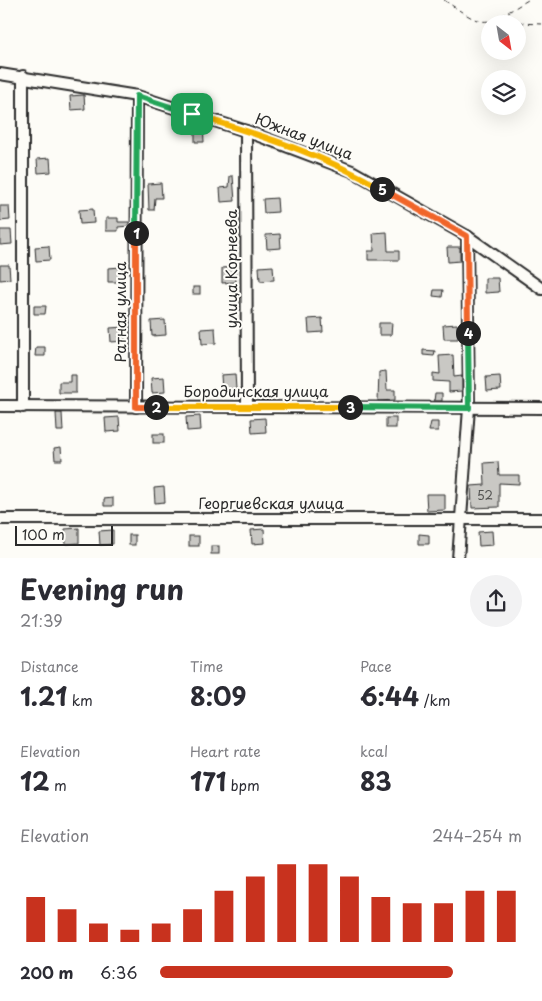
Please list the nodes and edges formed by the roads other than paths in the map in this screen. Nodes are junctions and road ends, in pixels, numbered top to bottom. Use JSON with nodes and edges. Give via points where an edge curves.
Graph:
{"nodes":[{"id":1,"x":0,"y":74,"type":"edge"},
{"id":2,"x":23,"y":76,"type":"junction"},
{"id":3,"x":137,"y":96,"type":"junction"},
{"id":4,"x":246,"y":131,"type":"junction"},
{"id":5,"x":467,"y":236,"type":"junction"},
{"id":6,"x":542,"y":289,"type":"edge"},
{"id":7,"x":0,"y":406,"type":"edge"},
{"id":8,"x":23,"y":406,"type":"junction"},
{"id":9,"x":136,"y":407,"type":"junction"},
{"id":10,"x":247,"y":407,"type":"junction"},
{"id":11,"x":469,"y":408,"type":"junction"},
{"id":12,"x":542,"y":408,"type":"edge"},
{"id":13,"x":0,"y":519,"type":"edge"},
{"id":14,"x":461,"y":519,"type":"junction"},
{"id":15,"x":542,"y":519,"type":"edge"},
{"id":16,"x":458,"y":558,"type":"edge"}],
"edges":[{"from":1,"to":2,"type":"street","name":"Южная улица"},
{"from":2,"to":3,"type":"street","name":"Южная улица"},
{"from":2,"to":8,"type":"street"},
{"from":3,"to":4,"type":"street","name":"Южная улица"},
{"from":3,"to":9,"type":"street","name":"Ратная улица"},
{"from":4,"to":5,"type":"street","name":"Южная улица","via":[[352,171]]},
{"from":4,"to":10,"type":"street","name":"улица Корнеева"},
{"from":5,"to":6,"type":"street","name":"Южная улица"},
{"from":5,"to":11,"type":"street"},
{"from":7,"to":8,"type":"street","name":"Бородинская улица"},
{"from":8,"to":9,"type":"street","name":"Бородинская улица"},
{"from":9,"to":10,"type":"street","name":"Бородинская улица"},
{"from":10,"to":11,"type":"street","name":"Бородинская улица"},
{"from":11,"to":12,"type":"street","name":"Бородинская улица"},
{"from":11,"to":14,"type":"street"},
{"from":13,"to":14,"type":"street","name":"Георгиевская улица"},
{"from":14,"to":15,"type":"street","name":"Георгиевская улица"},
{"from":14,"to":16,"type":"street"}]}
